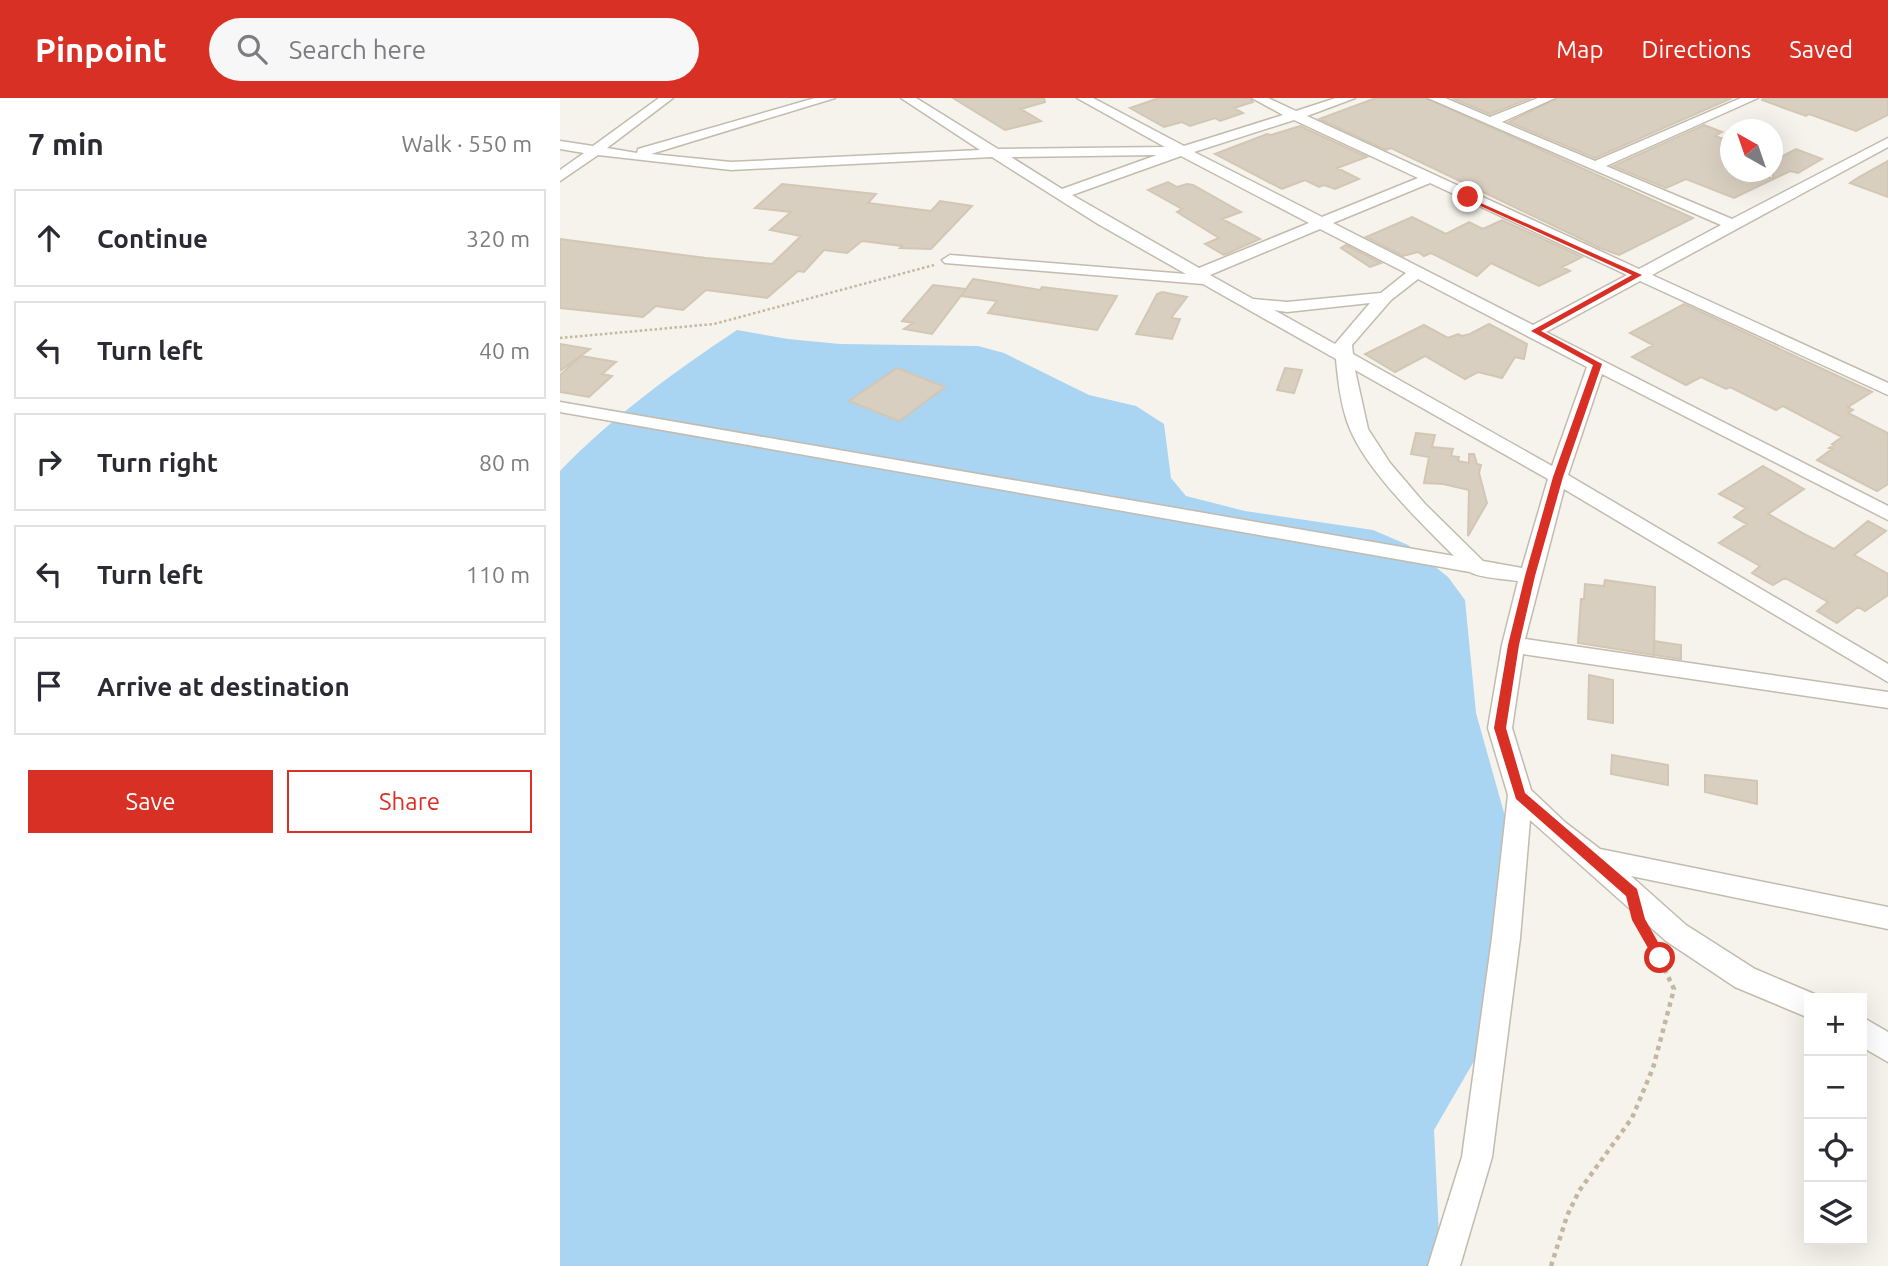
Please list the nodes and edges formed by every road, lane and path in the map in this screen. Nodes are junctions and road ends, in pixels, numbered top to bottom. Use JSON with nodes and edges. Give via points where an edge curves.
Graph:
{"nodes":[{"id":1,"x":667,"y":98,"type":"edge"},
{"id":2,"x":829,"y":98,"type":"edge"},
{"id":3,"x":907,"y":98,"type":"edge"},
{"id":4,"x":1083,"y":98,"type":"edge"},
{"id":5,"x":1258,"y":98,"type":"edge"},
{"id":6,"x":1349,"y":98,"type":"edge"},
{"id":7,"x":1434,"y":98,"type":"edge"},
{"id":8,"x":1549,"y":98,"type":"edge"},
{"id":9,"x":1752,"y":98,"type":"edge"},
{"id":10,"x":1295,"y":116,"type":"junction"},
{"id":11,"x":1490,"y":122,"type":"junction"},
{"id":12,"x":1888,"y":142,"type":"edge"},
{"id":13,"x":560,"y":145,"type":"edge"},
{"id":14,"x":598,"y":150,"type":"junction"},
{"id":15,"x":1182,"y":151,"type":"junction"},
{"id":16,"x":998,"y":153,"type":"junction"},
{"id":17,"x":629,"y":156,"type":"junction"},
{"id":18,"x":1595,"y":166,"type":"junction"},
{"id":19,"x":560,"y":177,"type":"edge"},
{"id":20,"x":1427,"y":179,"type":"junction"},
{"id":21,"x":1060,"y":195,"type":"junction"},
{"id":22,"x":1321,"y":222,"type":"junction"},
{"id":23,"x":1733,"y":225,"type":"junction"},
{"id":24,"x":950,"y":260,"type":"joint"},
{"id":25,"x":1418,"y":271,"type":"junction"},
{"id":26,"x":1638,"y":275,"type":"junction"},
{"id":27,"x":1202,"y":278,"type":"junction"},
{"id":28,"x":1385,"y":296,"type":"junction"},
{"id":29,"x":1245,"y":302,"type":"junction"},
{"id":30,"x":1535,"y":331,"type":"junction"},
{"id":31,"x":560,"y":338,"type":"edge"},
{"id":32,"x":1345,"y":357,"type":"junction"},
{"id":33,"x":1597,"y":364,"type":"junction"},
{"id":34,"x":1888,"y":390,"type":"edge"},
{"id":35,"x":560,"y":407,"type":"edge"},
{"id":36,"x":1558,"y":477,"type":"junction"},
{"id":37,"x":1888,"y":513,"type":"edge"},
{"id":38,"x":1480,"y":570,"type":"junction"},
{"id":39,"x":1530,"y":576,"type":"junction"},
{"id":40,"x":1513,"y":645,"type":"junction"},
{"id":41,"x":1888,"y":674,"type":"edge"},
{"id":42,"x":1888,"y":700,"type":"edge"},
{"id":43,"x":1520,"y":795,"type":"junction"},
{"id":44,"x":1593,"y":858,"type":"junction"},
{"id":45,"x":1888,"y":918,"type":"edge"},
{"id":46,"x":1651,"y":941,"type":"dead end"},
{"id":47,"x":1804,"y":1003,"type":"edge"},
{"id":48,"x":1867,"y":1034,"type":"edge"},
{"id":49,"x":1888,"y":1049,"type":"edge"},
{"id":50,"x":1444,"y":1266,"type":"edge"},
{"id":51,"x":1551,"y":1266,"type":"edge"}],
"edges":[{"from":1,"to":14,"type":"street"},
{"from":2,"to":17,"type":"street"},
{"from":3,"to":16,"type":"street"},
{"from":4,"to":15,"type":"street"},
{"from":5,"to":10,"type":"street"},
{"from":6,"to":10,"type":"street"},
{"from":7,"to":11,"type":"street"},
{"from":8,"to":11,"type":"street"},
{"from":9,"to":18,"type":"street"},
{"from":10,"to":15,"type":"street"},
{"from":10,"to":20,"type":"street"},
{"from":11,"to":18,"type":"street"},
{"from":12,"to":23,"type":"street"},
{"from":13,"to":14,"type":"street"},
{"from":14,"to":17,"type":"street"},
{"from":14,"to":19,"type":"street"},
{"from":15,"to":16,"type":"street"},
{"from":15,"to":21,"type":"street"},
{"from":15,"to":22,"type":"street"},
{"from":16,"to":17,"type":"street","via":[[731,166]]},
{"from":16,"to":21,"type":"street"},
{"from":18,"to":23,"type":"street"},
{"from":20,"to":22,"type":"street"},
{"from":20,"to":26,"type":"street"},
{"from":21,"to":27,"type":"street"},
{"from":22,"to":25,"type":"street"},
{"from":22,"to":27,"type":"street"},
{"from":23,"to":26,"type":"street"},
{"from":24,"to":27,"type":"street"},
{"from":24,"to":31,"type":"path","via":[[714,324]]},
{"from":25,"to":28,"type":"street"},
{"from":25,"to":30,"type":"street"},
{"from":26,"to":30,"type":"street"},
{"from":26,"to":34,"type":"street"},
{"from":27,"to":29,"type":"street"},
{"from":28,"to":29,"type":"street","via":[[1286,307]]},
{"from":28,"to":32,"type":"street","via":[[1343,344]]},
{"from":29,"to":32,"type":"street"},
{"from":30,"to":33,"type":"street"},
{"from":32,"to":36,"type":"street"},
{"from":32,"to":38,"type":"street","via":[[1359,429],[1418,508]]},
{"from":33,"to":36,"type":"street"},
{"from":33,"to":37,"type":"street"},
{"from":35,"to":38,"type":"street"},
{"from":36,"to":39,"type":"street"},
{"from":36,"to":41,"type":"street"},
{"from":38,"to":39,"type":"street"},
{"from":39,"to":40,"type":"street"},
{"from":40,"to":42,"type":"street"},
{"from":40,"to":43,"type":"street","via":[[1500,728]]},
{"from":43,"to":44,"type":"street"},
{"from":43,"to":50,"type":"street","via":[[1477,1157]]},
{"from":44,"to":45,"type":"street"},
{"from":44,"to":47,"type":"street","via":[[1676,933],[1745,978]]},
{"from":46,"to":51,"type":"path","via":[[1674,989],[1653,1068],[1632,1118],[1579,1191]]},
{"from":48,"to":49,"type":"street"}]}
